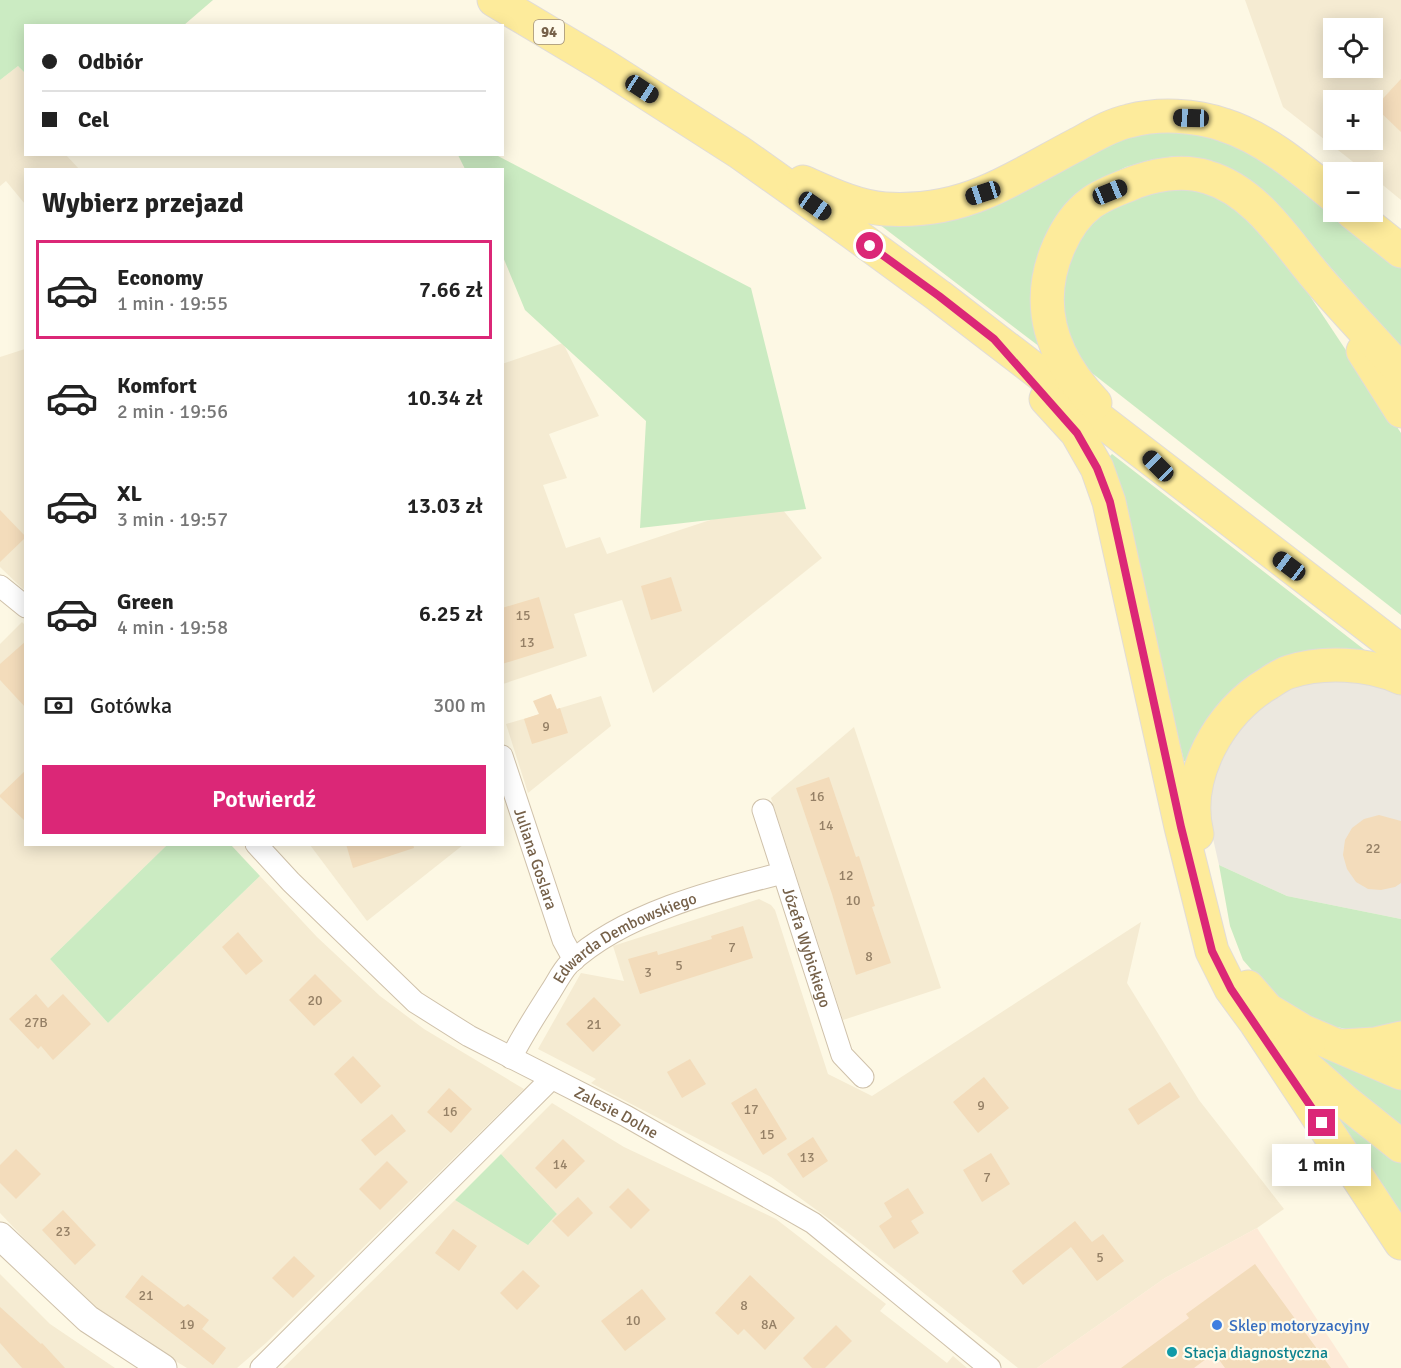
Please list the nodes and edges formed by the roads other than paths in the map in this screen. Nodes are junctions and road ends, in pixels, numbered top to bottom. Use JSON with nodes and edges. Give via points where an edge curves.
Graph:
{"nodes":[{"id":1,"x":495,"y":0,"type":"edge"},
{"id":2,"x":739,"y":152,"type":"junction"},
{"id":3,"x":1323,"y":186,"type":"edge"},
{"id":4,"x":1383,"y":218,"type":"edge"},
{"id":5,"x":1365,"y":222,"type":"edge"},
{"id":6,"x":1401,"y":227,"type":"edge"},
{"id":7,"x":1401,"y":251,"type":"edge"},
{"id":8,"x":1314,"y":274,"type":"junction"},
{"id":9,"x":994,"y":339,"type":"junction"},
{"id":10,"x":1401,"y":371,"type":"edge"},
{"id":11,"x":1401,"y":411,"type":"edge"},
{"id":12,"x":1158,"y":466,"type":"junction"},
{"id":13,"x":0,"y":586,"type":"edge"},
{"id":14,"x":24,"y":605,"type":"edge"},
{"id":15,"x":1401,"y":651,"type":"edge"},
{"id":16,"x":1401,"y":678,"type":"edge"},
{"id":17,"x":504,"y":762,"type":"edge"},
{"id":18,"x":763,"y":810,"type":"dead end"},
{"id":19,"x":258,"y":846,"type":"edge"},
{"id":20,"x":279,"y":846,"type":"edge"},
{"id":21,"x":280,"y":871,"type":"junction"},
{"id":22,"x":783,"y":873,"type":"junction"},
{"id":23,"x":574,"y":960,"type":"junction"},
{"id":24,"x":1256,"y":1023,"type":"junction"},
{"id":25,"x":1401,"y":1038,"type":"edge"},
{"id":26,"x":1336,"y":1046,"type":"junction"},
{"id":27,"x":511,"y":1058,"type":"junction"},
{"id":28,"x":1401,"y":1073,"type":"edge"},
{"id":29,"x":863,"y":1077,"type":"dead end"},
{"id":30,"x":551,"y":1079,"type":"junction"},
{"id":31,"x":1401,"y":1146,"type":"edge"},
{"id":32,"x":0,"y":1236,"type":"edge"},
{"id":33,"x":1401,"y":1243,"type":"edge"},
{"id":34,"x":163,"y":1368,"type":"edge"},
{"id":35,"x":261,"y":1368,"type":"edge"},
{"id":36,"x":990,"y":1368,"type":"edge"}],
"edges":[{"from":1,"to":2,"type":"main road","number":"94"},
{"from":2,"to":3,"type":"main road","via":[[857,203],[882,209],[909,209],[983,193],[1104,130],[1130,120],[1160,116],[1224,124],[1273,149]]},
{"from":2,"to":9,"type":"main road","number":"94"},
{"from":4,"to":6,"type":"main road"},
{"from":5,"to":7,"type":"main road"},
{"from":8,"to":10,"type":"main road"},
{"from":8,"to":11,"type":"main road"},
{"from":8,"to":12,"type":"main road","via":[[1255,205],[1208,177],[1183,173],[1135,182],[1110,192],[1074,219],[1047,279],[1051,333],[1060,356],[1088,395]]},
{"from":9,"to":12,"type":"main road","number":"94"},
{"from":9,"to":24,"type":"main road","via":[[1077,433],[1097,468],[1110,502],[1212,951],[1231,989]]},
{"from":12,"to":15,"type":"main road","number":"94"},
{"from":13,"to":14,"type":"street"},
{"from":16,"to":26,"type":"main road","via":[[1360,667],[1326,665],[1287,672],[1256,690],[1234,710],[1215,737],[1200,770],[1194,801],[1195,826],[1224,947],[1240,978],[1268,1010]]},
{"from":17,"to":23,"type":"street","name":"Juliana Goslara","via":[[563,940]]},
{"from":18,"to":22,"type":"street","name":"Józefa Wybickiego"},
{"from":19,"to":21,"type":"street","name":"Zalesie Dolne"},
{"from":20,"to":21,"type":"street"},
{"from":21,"to":27,"type":"street","name":"Zalesie Dolne","via":[[415,1002]]},
{"from":22,"to":23,"type":"street","name":"Edwarda Dembowskiego","via":[[656,912],[594,943]]},
{"from":22,"to":29,"type":"street","name":"Józefa Wybickiego","via":[[842,1055]]},
{"from":23,"to":27,"type":"street","name":"Edwarda Dembowskiego"},
{"from":24,"to":31,"type":"main road"},
{"from":24,"to":33,"type":"main road"},
{"from":25,"to":26,"type":"main road"},
{"from":26,"to":28,"type":"main road"},
{"from":27,"to":30,"type":"street","name":"Zalesie Dolne"},
{"from":30,"to":35,"type":"street"},
{"from":30,"to":36,"type":"street","name":"Zalesie Dolne","via":[[626,1116],[813,1223]]},
{"from":32,"to":34,"type":"street","via":[[87,1319]]}]}
